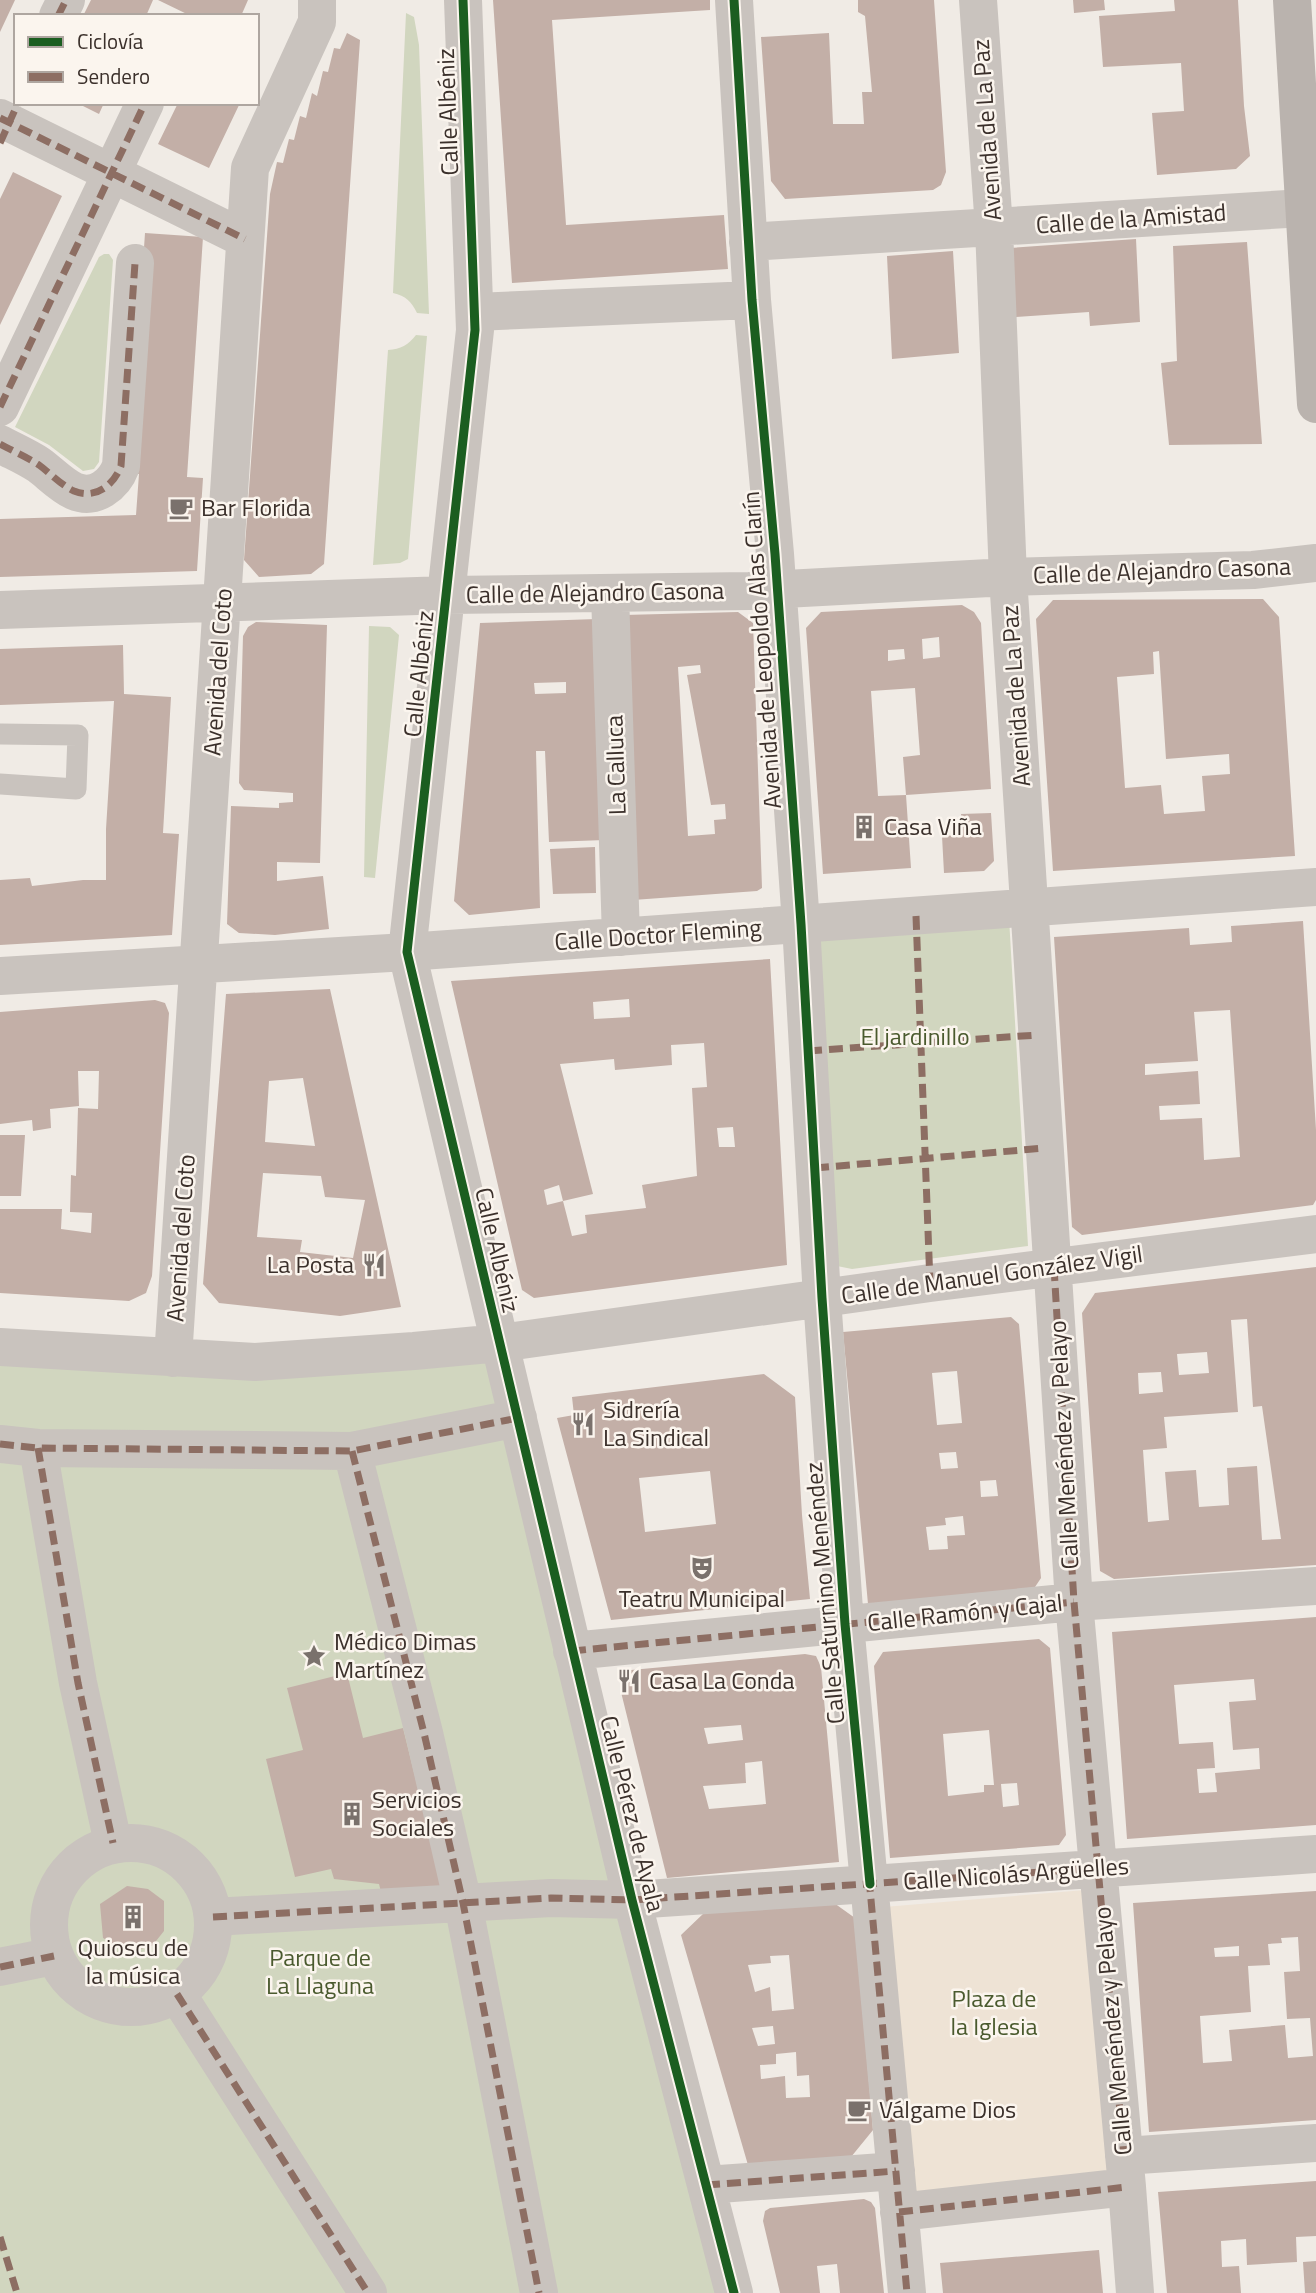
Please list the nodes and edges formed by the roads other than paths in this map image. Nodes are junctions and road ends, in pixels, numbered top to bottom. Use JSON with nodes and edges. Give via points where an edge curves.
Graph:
{"nodes":[{"id":1,"x":317,"y":0,"type":"edge"},
{"id":2,"x":463,"y":0,"type":"edge"},
{"id":3,"x":734,"y":0,"type":"edge"},
{"id":4,"x":978,"y":0,"type":"edge"},
{"id":5,"x":1292,"y":0,"type":"edge"},
{"id":6,"x":144,"y":105,"type":"edge"},
{"id":7,"x":7,"y":122,"type":"edge"},
{"id":8,"x":113,"y":173,"type":"junction"},
{"id":9,"x":1308,"y":225,"type":"edge"},
{"id":10,"x":994,"y":228,"type":"junction"},
{"id":11,"x":245,"y":239,"type":"junction"},
{"id":12,"x":748,"y":242,"type":"junction"},
{"id":13,"x":135,"y":263,"type":"dead end"},
{"id":14,"x":752,"y":300,"type":"junction"},
{"id":15,"x":475,"y":312,"type":"junction"},
{"id":16,"x":1316,"y":404,"type":"edge"},
{"id":17,"x":0,"y":407,"type":"edge"},
{"id":18,"x":0,"y":444,"type":"edge"},
{"id":19,"x":1316,"y":563,"type":"edge"},
{"id":20,"x":1008,"y":577,"type":"junction"},
{"id":21,"x":776,"y":589,"type":"junction"},
{"id":22,"x":610,"y":593,"type":"junction"},
{"id":23,"x":447,"y":595,"type":"junction"},
{"id":24,"x":222,"y":603,"type":"junction"},
{"id":25,"x":0,"y":610,"type":"edge"},
{"id":26,"x":0,"y":734,"type":"edge"},
{"id":27,"x":0,"y":784,"type":"edge"},
{"id":28,"x":1316,"y":887,"type":"edge"},
{"id":29,"x":1030,"y":908,"type":"junction"},
{"id":30,"x":801,"y":924,"type":"junction"},
{"id":31,"x":621,"y":937,"type":"junction"},
{"id":32,"x":407,"y":952,"type":"junction"},
{"id":33,"x":199,"y":963,"type":"junction"},
{"id":34,"x":0,"y":976,"type":"edge"},
{"id":35,"x":1316,"y":1234,"type":"edge"},
{"id":36,"x":1054,"y":1267,"type":"junction"},
{"id":37,"x":821,"y":1298,"type":"junction"},
{"id":38,"x":500,"y":1343,"type":"junction"},
{"id":39,"x":0,"y":1347,"type":"edge"},
{"id":40,"x":173,"y":1358,"type":"junction"},
{"id":41,"x":518,"y":1418,"type":"junction"},
{"id":42,"x":0,"y":1444,"type":"edge"},
{"id":43,"x":38,"y":1448,"type":"junction"},
{"id":44,"x":352,"y":1451,"type":"junction"},
{"id":45,"x":1316,"y":1586,"type":"edge"},
{"id":46,"x":1074,"y":1602,"type":"junction"},
{"id":47,"x":845,"y":1624,"type":"junction"},
{"id":48,"x":572,"y":1650,"type":"junction"},
{"id":49,"x":113,"y":1843,"type":"junction"},
{"id":50,"x":1316,"y":1854,"type":"edge"},
{"id":51,"x":1098,"y":1868,"type":"junction"},
{"id":52,"x":870,"y":1884,"type":"junction"},
{"id":53,"x":632,"y":1900,"type":"junction"},
{"id":54,"x":463,"y":1903,"type":"junction"},
{"id":55,"x":213,"y":1917,"type":"junction"},
{"id":56,"x":54,"y":1956,"type":"junction"},
{"id":57,"x":0,"y":1966,"type":"edge"},
{"id":58,"x":177,"y":1994,"type":"junction"},
{"id":59,"x":1316,"y":2143,"type":"edge"},
{"id":60,"x":896,"y":2171,"type":"junction"},
{"id":61,"x":1126,"y":2171,"type":"junction"},
{"id":62,"x":706,"y":2185,"type":"junction"},
{"id":63,"x":900,"y":2212,"type":"junction"},
{"id":64,"x":368,"y":2293,"type":"edge"},
{"id":65,"x":539,"y":2293,"type":"edge"},
{"id":66,"x":734,"y":2293,"type":"edge"},
{"id":67,"x":907,"y":2293,"type":"edge"},
{"id":68,"x":1135,"y":2293,"type":"edge"}],
"edges":[{"from":1,"to":11,"type":"street","name":"Avenida del Coto","via":[[317,22],[250,168]]},
{"from":2,"to":15,"type":"street","name":"Calle Albéniz"},
{"from":3,"to":12,"type":"street","name":"Avenida de Leopoldo Alas Clarín"},
{"from":4,"to":10,"type":"street","name":"Avenida de La Paz"},
{"from":5,"to":9,"type":"street"},
{"from":6,"to":8,"type":"street"},
{"from":7,"to":8,"type":"street"},
{"from":8,"to":11,"type":"street"},
{"from":8,"to":17,"type":"street"},
{"from":9,"to":10,"type":"street","name":"Calle de la Amistad"},
{"from":9,"to":16,"type":"street"},
{"from":10,"to":12,"type":"street","name":"Calle de la Amistad"},
{"from":10,"to":20,"type":"street","name":"Avenida de La Paz"},
{"from":11,"to":24,"type":"street","name":"Avenida del Coto"},
{"from":12,"to":14,"type":"street","name":"Avenida de Leopoldo Alas Clarín"},
{"from":13,"to":18,"type":"street","via":[[117,477],[99,492],[76,492]]},
{"from":14,"to":15,"type":"street"},
{"from":14,"to":21,"type":"street","name":"Avenida de Leopoldo Alas Clarín"},
{"from":15,"to":23,"type":"street","name":"Calle Albéniz"},
{"from":19,"to":20,"type":"street","name":"Calle de Alejandro Casona","via":[[1253,570]]},
{"from":20,"to":21,"type":"street","name":"Calle de Alejandro Casona"},
{"from":20,"to":29,"type":"street","name":"Avenida de La Paz"},
{"from":21,"to":22,"type":"street","name":"Calle de Alejandro Casona"},
{"from":21,"to":30,"type":"street","name":"Avenida de Leopoldo Alas Clarín"},
{"from":22,"to":23,"type":"street","name":"Calle de Alejandro Casona"},
{"from":22,"to":31,"type":"street","name":"La Calluca"},
{"from":23,"to":24,"type":"street","name":"Calle de Alejandro Casona"},
{"from":23,"to":32,"type":"street","name":"Calle Albéniz"},
{"from":24,"to":25,"type":"street","name":"Calle de Alejandro Casona"},
{"from":24,"to":33,"type":"street","name":"Avenida del Coto"},
{"from":26,"to":27,"type":"lane","via":[[78,735],[75,789]]},
{"from":28,"to":29,"type":"street","name":"Calle Doctor Fleming"},
{"from":29,"to":30,"type":"street","name":"Calle Doctor Fleming"},
{"from":29,"to":36,"type":"street","name":"Avenida de La Paz"},
{"from":30,"to":31,"type":"street","name":"Calle Doctor Fleming"},
{"from":30,"to":37,"type":"street","name":"Avenida de Leopoldo Alas Clarín"},
{"from":31,"to":32,"type":"street","name":"Calle Doctor Fleming"},
{"from":32,"to":33,"type":"street","name":"Calle Doctor Fleming"},
{"from":32,"to":38,"type":"street","name":"Calle Albéniz"},
{"from":33,"to":34,"type":"street","name":"Calle Doctor Fleming"},
{"from":33,"to":40,"type":"street","name":"Avenida del Coto"},
{"from":35,"to":36,"type":"street","name":"Calle de Manuel González Vigil"},
{"from":36,"to":37,"type":"street","name":"Calle de Manuel González Vigil"},
{"from":36,"to":46,"type":"street","name":"Calle Menéndez y Pelayo"},
{"from":37,"to":38,"type":"street","name":"Calle de Manuel González Vigil"},
{"from":37,"to":47,"type":"street","name":"Calle Saturnino Menéndez"},
{"from":38,"to":40,"type":"street","name":"Calle de Manuel González Vigil","via":[[313,1360]]},
{"from":38,"to":41,"type":"street","name":"Calle Pérez de Ayala"},
{"from":39,"to":40,"type":"street","name":"Calle de Manuel González Vigil"},
{"from":41,"to":44,"type":"street"},
{"from":41,"to":48,"type":"street","name":"Calle Pérez de Ayala"},
{"from":42,"to":43,"type":"street"},
{"from":43,"to":44,"type":"street"},
{"from":43,"to":49,"type":"street","via":[[78,1683]]},
{"from":44,"to":54,"type":"street"},
{"from":45,"to":46,"type":"street","name":"Calle Ramón y Cajal"},
{"from":46,"to":47,"type":"street","name":"Calle Ramón y Cajal"},
{"from":46,"to":51,"type":"street","name":"Calle Menéndez y Pelayo"},
{"from":47,"to":48,"type":"street","name":"Calle Ramón y Cajal"},
{"from":47,"to":52,"type":"street","name":"Calle Saturnino Menéndez"},
{"from":48,"to":53,"type":"street","name":"Calle Pérez de Ayala"},
{"from":49,"to":55,"type":"street","via":[[141,1842],[168,1850],[190,1866],[206,1890]]},
{"from":49,"to":56,"type":"street","via":[[86,1854],[65,1874],[52,1899],[48,1927]]},
{"from":50,"to":51,"type":"street","name":"Calle Nicolás Argüelles"},
{"from":51,"to":52,"type":"street","name":"Calle Nicolás Argüelles"},
{"from":51,"to":61,"type":"street","name":"Calle Menéndez y Pelayo"},
{"from":52,"to":53,"type":"street","name":"Calle Nicolás Argüelles"},
{"from":52,"to":60,"type":"street","name":"Calle Saturnino Menéndez"},
{"from":53,"to":54,"type":"street"},
{"from":53,"to":62,"type":"street","name":"Calle Pérez de Ayala"},
{"from":54,"to":55,"type":"street"},
{"from":54,"to":65,"type":"street"},
{"from":55,"to":58,"type":"street","via":[[213,1939],[206,1960]]},
{"from":56,"to":57,"type":"street"},
{"from":56,"to":58,"type":"street","via":[[66,1977],[106,2004],[130,2008]]},
{"from":58,"to":64,"type":"street"},
{"from":59,"to":61,"type":"street"},
{"from":60,"to":62,"type":"street"},
{"from":60,"to":63,"type":"street","name":"Calle Saturnino Menéndez"},
{"from":61,"to":63,"type":"street"},
{"from":61,"to":68,"type":"street","name":"Calle Menéndez y Pelayo"},
{"from":62,"to":66,"type":"street","name":"Calle Pérez de Ayala"},
{"from":63,"to":67,"type":"street","name":"Calle Saturnino Menéndez"}]}
